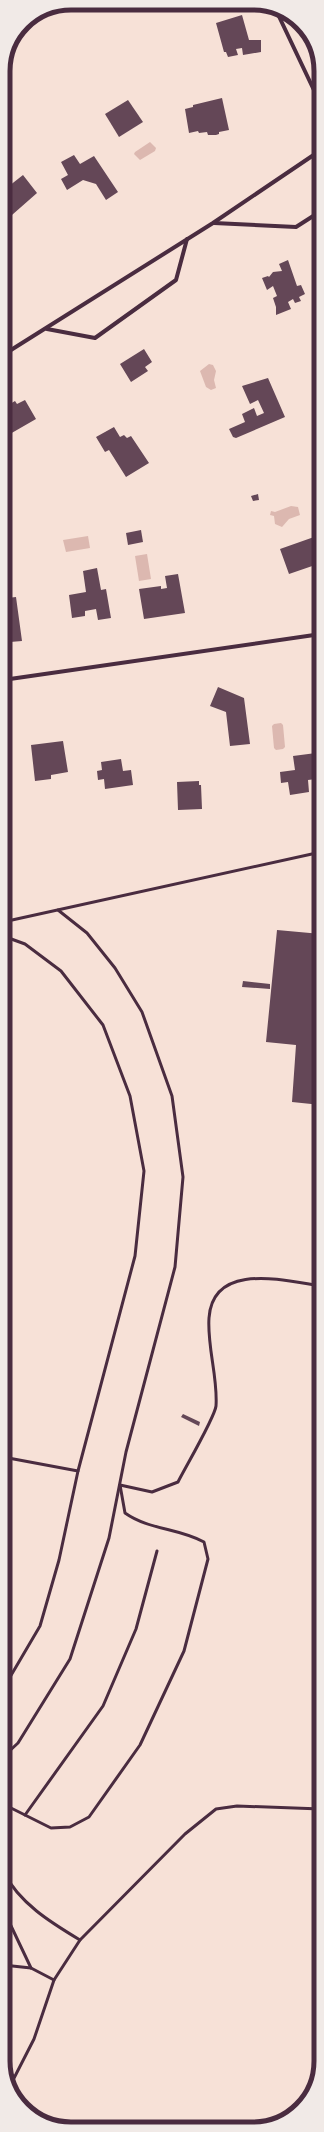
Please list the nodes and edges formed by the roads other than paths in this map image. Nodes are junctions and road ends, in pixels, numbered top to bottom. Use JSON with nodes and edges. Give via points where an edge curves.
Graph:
{"nodes":[{"id":1,"x":279,"y":16,"type":"edge"},
{"id":2,"x":314,"y":90,"type":"edge"},
{"id":3,"x":314,"y":155,"type":"edge"},
{"id":4,"x":314,"y":215,"type":"edge"},
{"id":5,"x":213,"y":223,"type":"junction"},
{"id":6,"x":187,"y":239,"type":"junction"},
{"id":7,"x":47,"y":329,"type":"junction"},
{"id":8,"x":10,"y":351,"type":"edge"},
{"id":9,"x":314,"y":635,"type":"edge"},
{"id":10,"x":10,"y":679,"type":"edge"},
{"id":11,"x":314,"y":854,"type":"edge"},
{"id":12,"x":58,"y":910,"type":"junction"},
{"id":13,"x":10,"y":920,"type":"edge"},
{"id":14,"x":10,"y":939,"type":"edge"},
{"id":15,"x":314,"y":1285,"type":"edge"},
{"id":16,"x":10,"y":1458,"type":"edge"},
{"id":17,"x":78,"y":1471,"type":"junction"},
{"id":18,"x":120,"y":1485,"type":"junction"},
{"id":19,"x":158,"y":1551,"type":"dead end"},
{"id":20,"x":10,"y":1677,"type":"edge"},
{"id":21,"x":10,"y":1750,"type":"edge"},
{"id":22,"x":10,"y":1808,"type":"edge"},
{"id":23,"x":314,"y":1809,"type":"edge"},
{"id":24,"x":25,"y":1815,"type":"junction"},
{"id":25,"x":10,"y":1883,"type":"edge"},
{"id":26,"x":10,"y":1923,"type":"edge"},
{"id":27,"x":80,"y":1940,"type":"junction"},
{"id":28,"x":10,"y":1966,"type":"edge"},
{"id":29,"x":31,"y":1968,"type":"junction"},
{"id":30,"x":54,"y":1980,"type":"junction"},
{"id":31,"x":13,"y":2080,"type":"edge"}],
"edges":[{"from":1,"to":2,"type":"street"},
{"from":3,"to":5,"type":"street"},
{"from":4,"to":5,"type":"street","via":[[296,227]]},
{"from":5,"to":6,"type":"street"},
{"from":6,"to":7,"type":"street"},
{"from":6,"to":7,"type":"street","via":[[176,280],[94,338]]},
{"from":7,"to":8,"type":"street"},
{"from":9,"to":10,"type":"street"},
{"from":11,"to":12,"type":"lane"},
{"from":12,"to":13,"type":"lane"},
{"from":12,"to":18,"type":"lane","via":[[87,933],[115,968],[142,1012],[172,1096],[183,1177],[175,1267],[126,1452]]},
{"from":14,"to":17,"type":"lane","via":[[25,944],[61,971],[103,1025],[130,1096],[144,1171],[135,1256]]},
{"from":15,"to":18,"type":"lane","via":[[256,1277],[236,1281],[225,1287],[214,1300],[209,1317],[216,1408],[178,1482],[152,1492]]},
{"from":16,"to":17,"type":"lane"},
{"from":17,"to":20,"type":"lane","via":[[59,1560],[40,1626]]},
{"from":18,"to":21,"type":"lane","via":[[109,1538],[70,1659],[18,1743]]},
{"from":18,"to":24,"type":"lane","via":[[125,1513],[137,1522],[192,1535],[204,1542],[208,1559],[184,1651],[140,1745],[89,1817],[70,1827],[51,1828]]},
{"from":19,"to":24,"type":"lane","via":[[136,1629],[103,1706]]},
{"from":22,"to":24,"type":"lane"},
{"from":23,"to":27,"type":"lane","via":[[237,1806],[216,1809],[184,1834]]},
{"from":25,"to":27,"type":"lane","via":[[41,1916]]},
{"from":26,"to":29,"type":"lane"},
{"from":27,"to":30,"type":"lane"},
{"from":28,"to":29,"type":"lane"},
{"from":29,"to":30,"type":"lane"},
{"from":30,"to":31,"type":"lane","via":[[34,2039]]}]}
